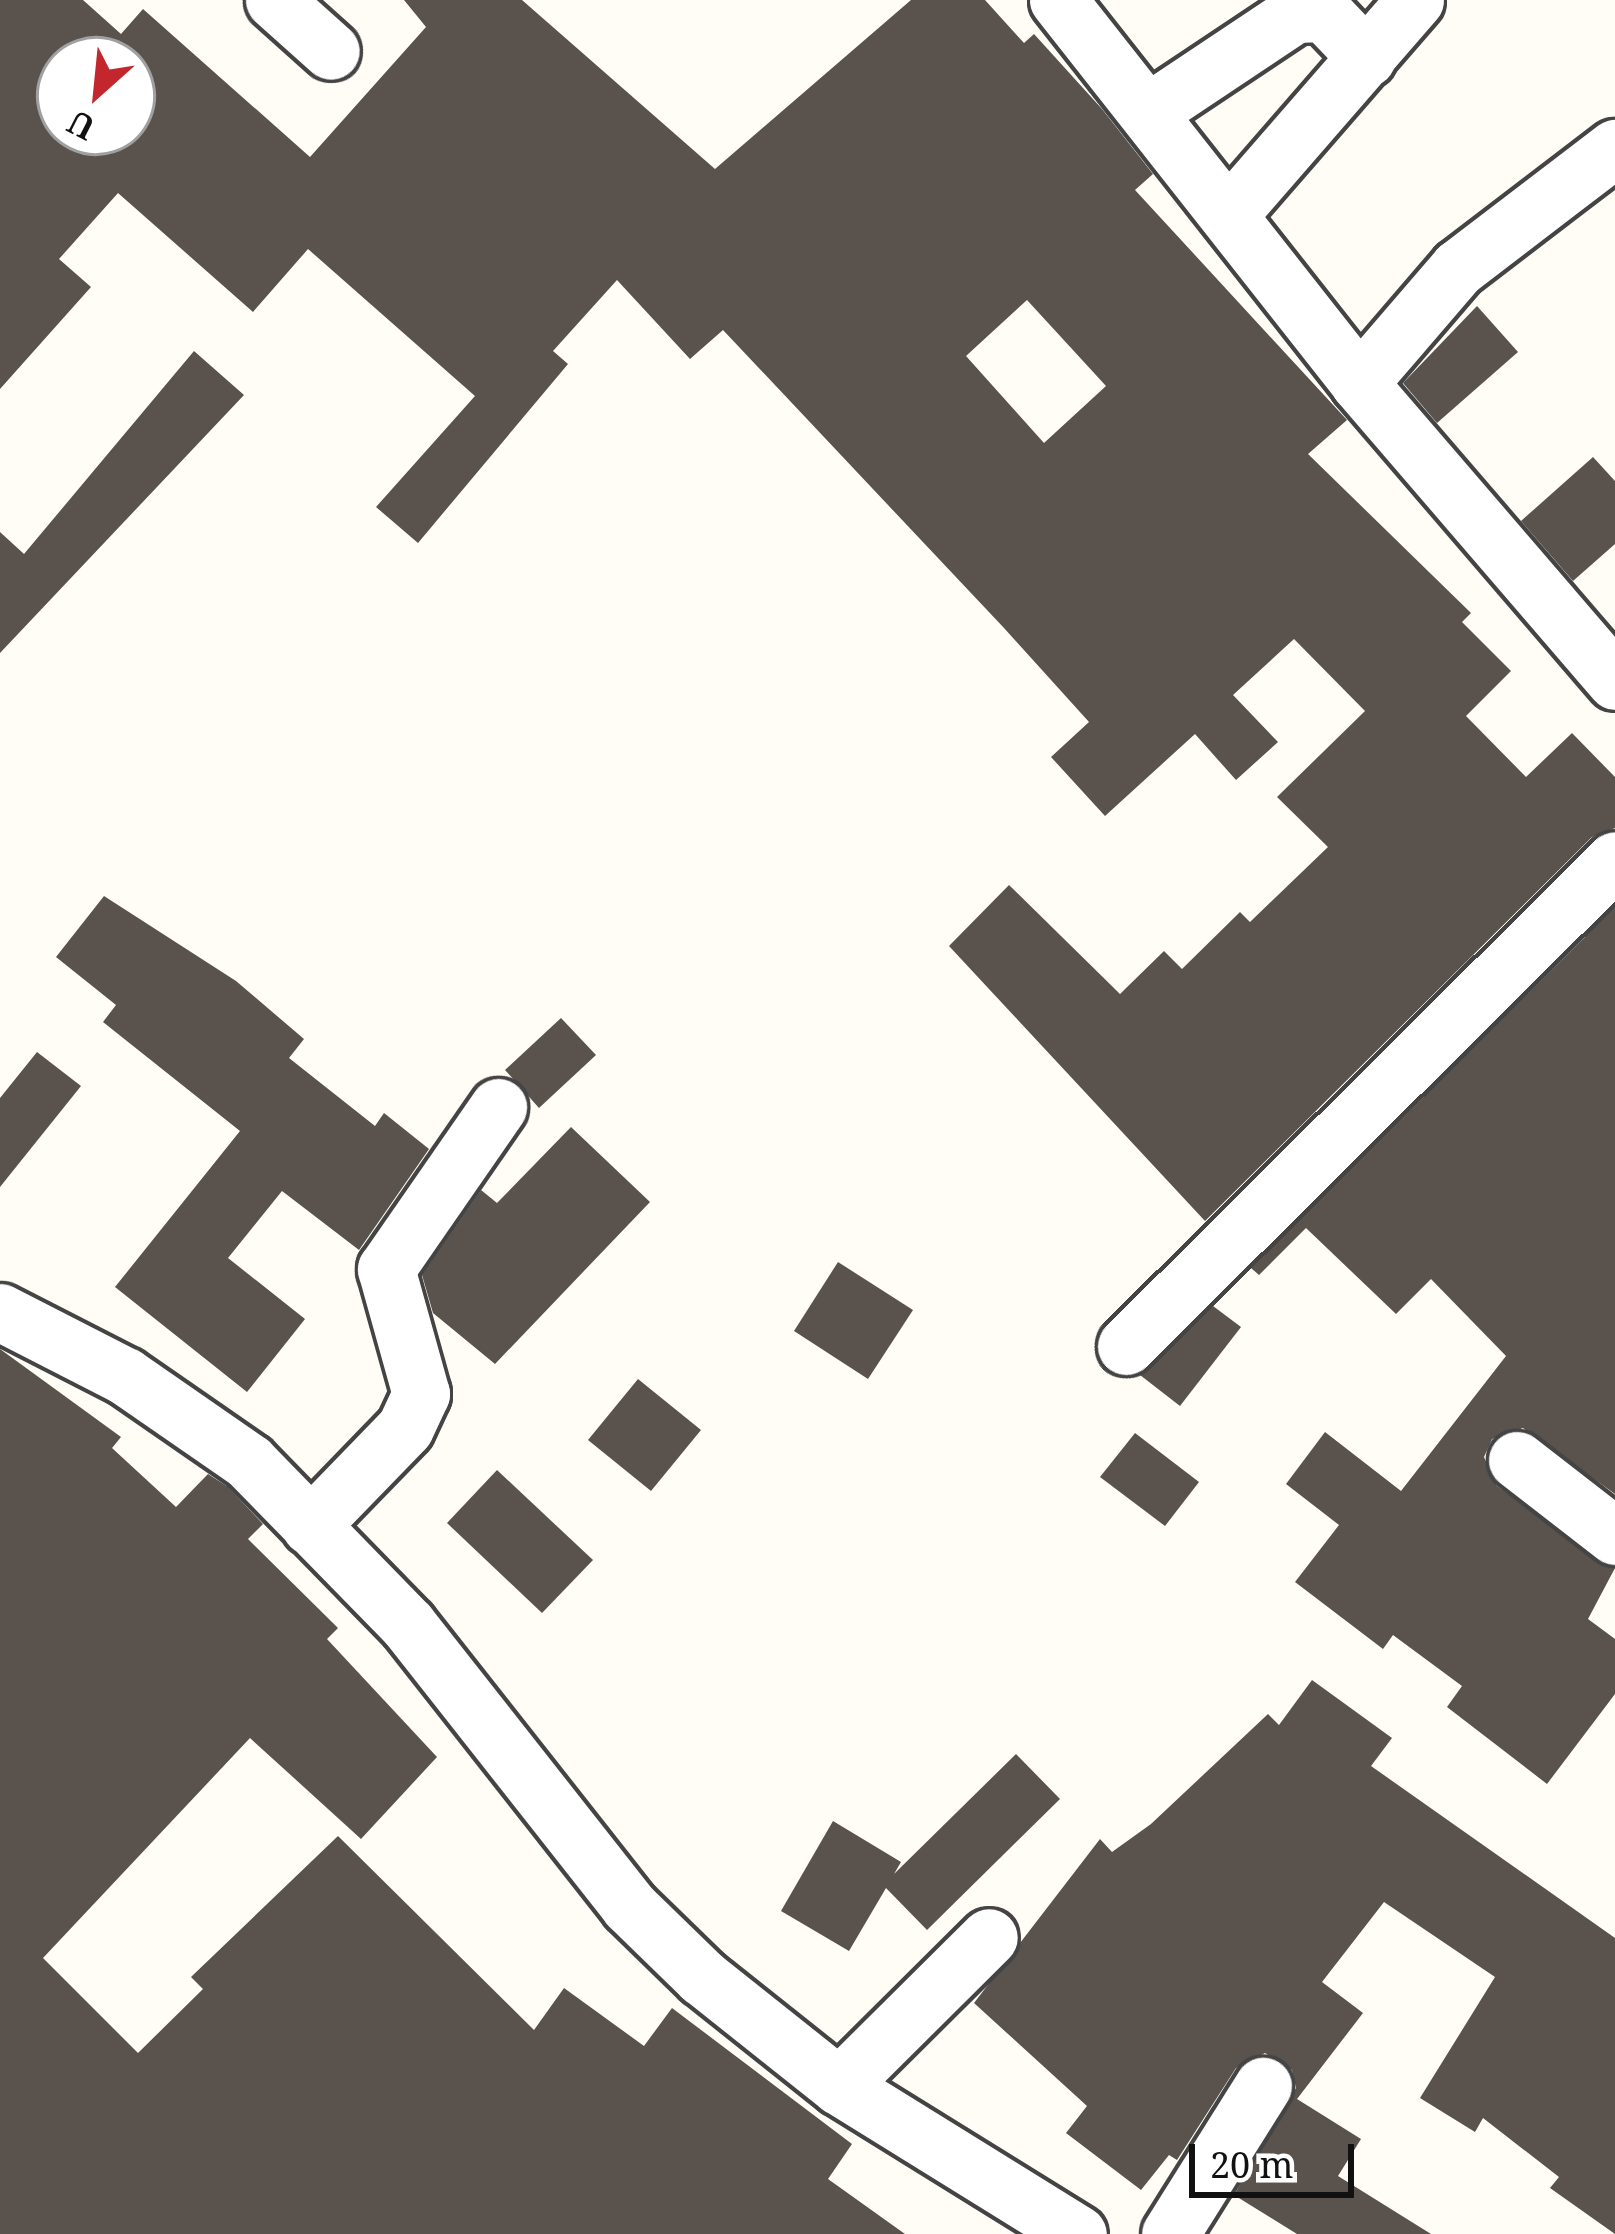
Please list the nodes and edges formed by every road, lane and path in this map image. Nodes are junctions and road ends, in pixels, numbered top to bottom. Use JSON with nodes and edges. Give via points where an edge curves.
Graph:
{"nodes":[{"id":1,"x":274,"y":0,"type":"edge"},
{"id":2,"x":1058,"y":0,"type":"edge"},
{"id":3,"x":1415,"y":0,"type":"edge"},
{"id":4,"x":1295,"y":7,"type":"edge"},
{"id":5,"x":331,"y":52,"type":"dead end"},
{"id":6,"x":1367,"y":58,"type":"junction"},
{"id":7,"x":1148,"y":112,"type":"junction"},
{"id":8,"x":1615,"y":148,"type":"edge"},
{"id":9,"x":1230,"y":214,"type":"junction"},
{"id":10,"x":1358,"y":383,"type":"junction"},
{"id":11,"x":1615,"y":681,"type":"edge"},
{"id":12,"x":1615,"y":860,"type":"edge"},
{"id":13,"x":498,"y":1107,"type":"dead end"},
{"id":14,"x":0,"y":1312,"type":"edge"},
{"id":15,"x":1126,"y":1346,"type":"dead end"},
{"id":16,"x":1517,"y":1460,"type":"dead end"},
{"id":17,"x":330,"y":1506,"type":"junction"},
{"id":18,"x":1615,"y":1536,"type":"edge"},
{"id":19,"x":989,"y":1937,"type":"dead end"},
{"id":20,"x":839,"y":2086,"type":"junction"},
{"id":21,"x":1262,"y":2086,"type":"dead end"},
{"id":22,"x":1078,"y":2234,"type":"edge"},
{"id":23,"x":1170,"y":2234,"type":"edge"}],
"edges":[{"from":1,"to":5,"type":"street"},
{"from":2,"to":7,"type":"street"},
{"from":3,"to":6,"type":"street"},
{"from":4,"to":6,"type":"street","via":[[1324,13]]},
{"from":4,"to":7,"type":"street"},
{"from":6,"to":9,"type":"street"},
{"from":7,"to":9,"type":"street"},
{"from":8,"to":10,"type":"street","via":[[1458,268]]},
{"from":9,"to":10,"type":"street"},
{"from":10,"to":11,"type":"street"},
{"from":12,"to":15,"type":"street"},
{"from":13,"to":17,"type":"street","via":[[386,1269],[421,1394]]},
{"from":14,"to":17,"type":"street","via":[[125,1376],[249,1462]]},
{"from":16,"to":18,"type":"street"},
{"from":17,"to":20,"type":"street","via":[[408,1625],[629,1906]]},
{"from":19,"to":20,"type":"street"},
{"from":20,"to":22,"type":"street"},
{"from":21,"to":23,"type":"street"}]}
